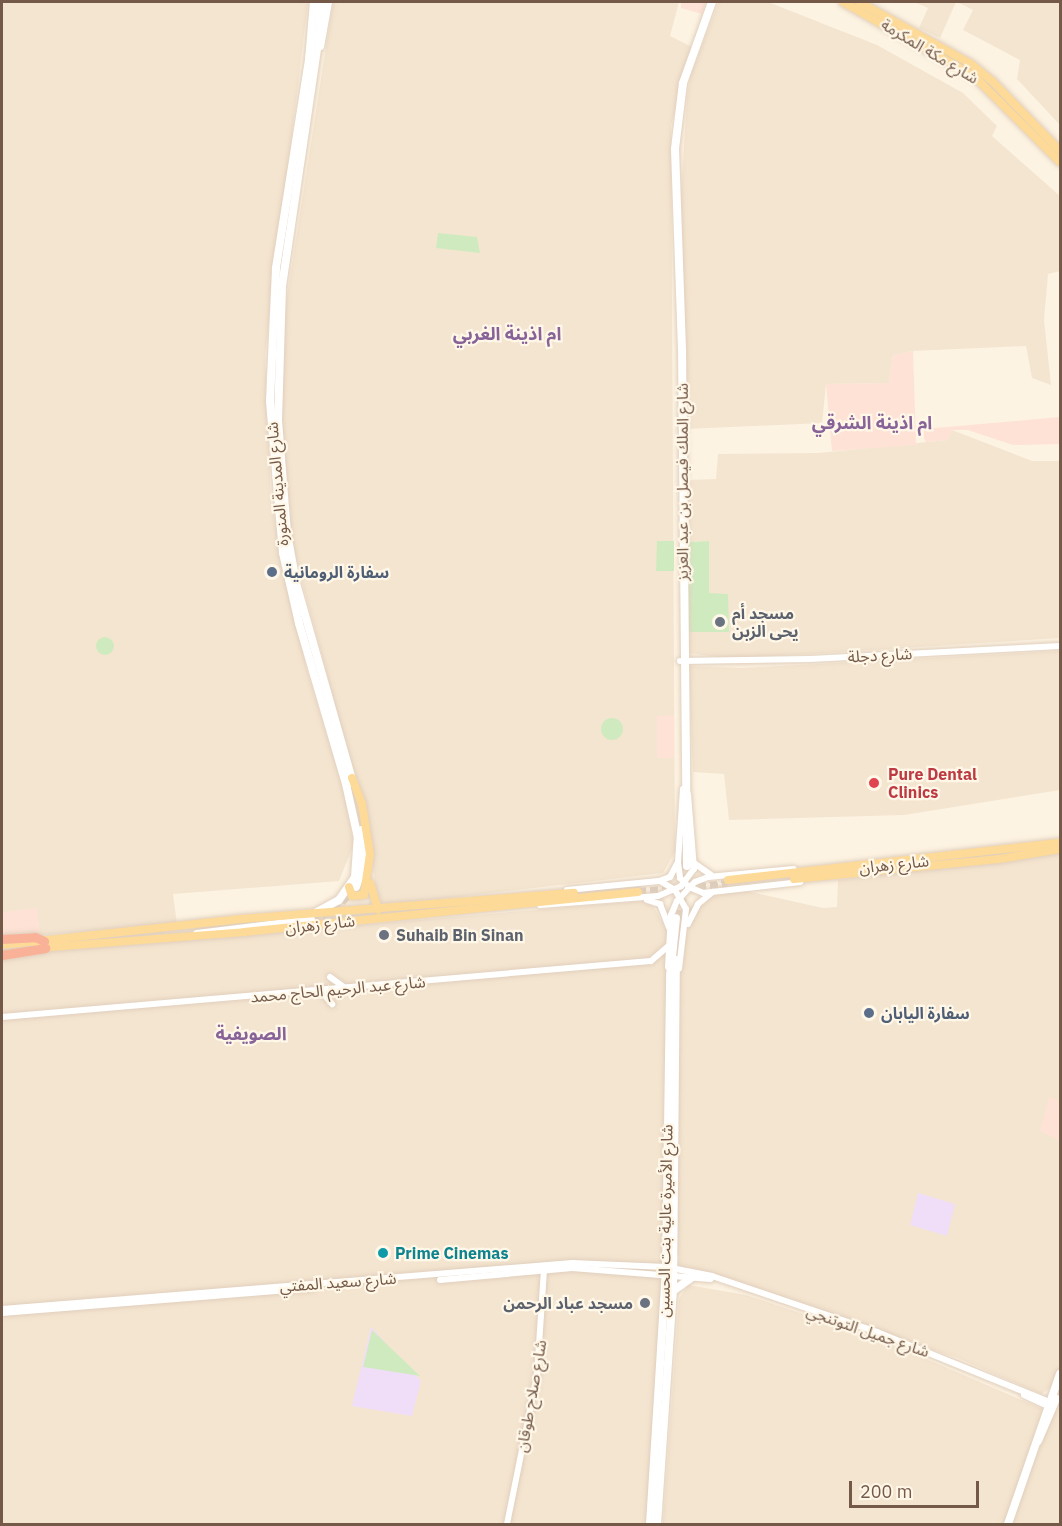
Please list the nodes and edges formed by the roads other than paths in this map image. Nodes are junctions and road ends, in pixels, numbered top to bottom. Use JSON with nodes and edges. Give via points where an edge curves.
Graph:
{"nodes":[{"id":1,"x":313,"y":2,"type":"edge"},
{"id":2,"x":318,"y":2,"type":"edge"},
{"id":3,"x":324,"y":2,"type":"edge"},
{"id":4,"x":329,"y":2,"type":"edge"},
{"id":5,"x":712,"y":2,"type":"edge"},
{"id":6,"x":843,"y":2,"type":"edge"},
{"id":7,"x":860,"y":2,"type":"edge"},
{"id":8,"x":317,"y":28,"type":"junction"},
{"id":9,"x":312,"y":60,"type":"junction"},
{"id":10,"x":1060,"y":152,"type":"edge"},
{"id":11,"x":1060,"y":162,"type":"edge"},
{"id":12,"x":1060,"y":646,"type":"edge"},
{"id":13,"x":682,"y":657,"type":"junction"},
{"id":14,"x":352,"y":778,"type":"junction"},
{"id":15,"x":1060,"y":843,"type":"edge"},
{"id":16,"x":1060,"y":849,"type":"edge"},
{"id":17,"x":685,"y":864,"type":"junction"},
{"id":18,"x":369,"y":871,"type":"junction"},
{"id":19,"x":831,"y":873,"type":"junction"},
{"id":20,"x":717,"y":876,"type":"junction"},
{"id":21,"x":659,"y":881,"type":"junction"},
{"id":22,"x":728,"y":882,"type":"tunnel mouth"},
{"id":23,"x":687,"y":885,"type":"junction"},
{"id":24,"x":353,"y":887,"type":"junction"},
{"id":25,"x":675,"y":890,"type":"junction"},
{"id":26,"x":638,"y":892,"type":"junction"},
{"id":27,"x":713,"y":892,"type":"junction"},
{"id":28,"x":523,"y":897,"type":"junction"},
{"id":29,"x":680,"y":897,"type":"junction"},
{"id":30,"x":378,"y":910,"type":"junction"},
{"id":31,"x":312,"y":917,"type":"junction"},
{"id":32,"x":678,"y":918,"type":"tunnel mouth"},
{"id":33,"x":685,"y":929,"type":"junction"},
{"id":34,"x":670,"y":932,"type":"junction"},
{"id":35,"x":197,"y":934,"type":"junction"},
{"id":36,"x":2,"y":939,"type":"edge"},
{"id":37,"x":45,"y":944,"type":"junction"},
{"id":38,"x":2,"y":945,"type":"edge"},
{"id":39,"x":668,"y":946,"type":"junction"},
{"id":40,"x":2,"y":953,"type":"edge"},
{"id":41,"x":330,"y":977,"type":"dead end"},
{"id":42,"x":348,"y":989,"type":"junction"},
{"id":43,"x":322,"y":992,"type":"junction"},
{"id":44,"x":332,"y":1004,"type":"dead end"},
{"id":45,"x":672,"y":1006,"type":"junction"},
{"id":46,"x":2,"y":1017,"type":"edge"},
{"id":47,"x":544,"y":1269,"type":"junction"},
{"id":48,"x":670,"y":1271,"type":"junction"},
{"id":49,"x":692,"y":1277,"type":"junction"},
{"id":50,"x":717,"y":1278,"type":"junction"},
{"id":51,"x":673,"y":1291,"type":"junction"},
{"id":52,"x":2,"y":1311,"type":"edge"},
{"id":53,"x":1060,"y":1374,"type":"edge"},
{"id":54,"x":1060,"y":1388,"type":"edge"},
{"id":55,"x":1051,"y":1405,"type":"junction"},
{"id":56,"x":507,"y":1524,"type":"edge"},
{"id":57,"x":650,"y":1524,"type":"edge"},
{"id":58,"x":657,"y":1524,"type":"edge"},
{"id":59,"x":1008,"y":1524,"type":"edge"}],
"edges":[{"from":1,"to":9,"type":"street","name":"شارع المدينة المنورة","via":[[306,51]]},
{"from":2,"to":8,"type":"main road","name":"شارع المدينة المنورة"},
{"from":3,"to":8,"type":"main road","name":"شارع المدينة المنورة"},
{"from":4,"to":9,"type":"street","name":"شارع المدينة المنورة"},
{"from":5,"to":13,"type":"main road","name":"شارع الملك فيصل بن عبد العزيز","via":[[683,83],[675,158],[681,353]]},
{"from":6,"to":11,"type":"main road","name":"شارع مكة المكرمة","via":[[975,77]]},
{"from":7,"to":10,"type":"main road","name":"شارع مكة المكرمة","via":[[971,64]]},
{"from":8,"to":9,"type":"main road","name":"شارع المدينة المنورة"},
{"from":9,"to":14,"type":"main road","name":"شارع المدينة المنورة","via":[[282,286],[278,421],[294,575]]},
{"from":9,"to":24,"type":"main road","name":"شارع المدينة المنورة","via":[[274,282],[271,421],[283,554],[356,831],[358,866]]},
{"from":12,"to":13,"type":"street","name":"شارع دجلة","via":[[783,660]]},
{"from":13,"to":17,"type":"main road","name":"شارع الملك فيصل بن عبد العزيز"},
{"from":14,"to":18,"type":"main road","via":[[365,817]]},
{"from":14,"to":24,"type":"main road","name":"شارع المدينة المنورة","via":[[364,850]]},
{"from":15,"to":19,"type":"main road","name":"شارع زهران"},
{"from":16,"to":19,"type":"main road","name":"شارع زهران"},
{"from":17,"to":20,"type":"street"},
{"from":17,"to":21,"type":"street"},
{"from":17,"to":23,"type":"street"},
{"from":17,"to":23,"type":"street"},
{"from":18,"to":24,"type":"main road","via":[[362,896],[352,896]]},
{"from":18,"to":30,"type":"main road","via":[[372,899]]},
{"from":19,"to":20,"type":"street","via":[[795,868]]},
{"from":19,"to":22,"type":"main road","name":"شارع زهران"},
{"from":19,"to":27,"type":"street"},
{"from":20,"to":23,"type":"street"},
{"from":21,"to":25,"type":"street"},
{"from":21,"to":28,"type":"street"},
{"from":23,"to":25,"type":"street"},
{"from":23,"to":27,"type":"street"},
{"from":23,"to":29,"type":"street"},
{"from":24,"to":31,"type":"main road"},
{"from":25,"to":26,"type":"street"},
{"from":25,"to":29,"type":"street"},
{"from":26,"to":28,"type":"main road","name":"شارع زهران"},
{"from":26,"to":34,"type":"street","via":[[660,904]]},
{"from":26,"to":35,"type":"main road","name":"شارع زهران"},
{"from":27,"to":33,"type":"street","via":[[698,904]]},
{"from":28,"to":30,"type":"main road","name":"شارع زهران"},
{"from":29,"to":33,"type":"street","via":[[686,909]]},
{"from":29,"to":34,"type":"street","via":[[671,915]]},
{"from":30,"to":31,"type":"main road","name":"شارع زهران"},
{"from":31,"to":35,"type":"main road"},
{"from":31,"to":37,"type":"main road","name":"شارع زهران"},
{"from":32,"to":45,"type":"main road","name":"شارع الأميرة عالية بنت الحسين"},
{"from":33,"to":45,"type":"street"},
{"from":34,"to":39,"type":"street"},
{"from":35,"to":37,"type":"main road","name":"شارع زهران"},
{"from":36,"to":37,"type":"highway"},
{"from":37,"to":38,"type":"main road","name":"شارع زهران"},
{"from":37,"to":40,"type":"highway"},
{"from":39,"to":42,"type":"street","name":"شارع عبد الرحيم الحاج محمد","via":[[651,961]]},
{"from":39,"to":45,"type":"street"},
{"from":41,"to":42,"type":"street"},
{"from":42,"to":43,"type":"street","name":"شارع عبد الرحيم الحاج محمد"},
{"from":43,"to":44,"type":"street"},
{"from":43,"to":46,"type":"street","name":"شارع عبد الرحيم الحاج محمد"},
{"from":45,"to":48,"type":"main road","name":"شارع الأميرة عالية بنت الحسين"},
{"from":47,"to":48,"type":"street","name":"شارع سعيد المفتي"},
{"from":47,"to":52,"type":"street","name":"شارع سعيد المفتي"},
{"from":47,"to":56,"type":"street","name":"شارع صلاح طوقان","via":[[537,1375]]},
{"from":48,"to":49,"type":"street","name":"شارع جميل التوتنجي"},
{"from":48,"to":50,"type":"street","name":"شارع جميل التوتنجي"},
{"from":48,"to":51,"type":"main road","name":"شارع الأميرة عالية بنت الحسين"},
{"from":48,"to":57,"type":"main road","name":"شارع الأميرة عالية بنت الحسين"},
{"from":49,"to":50,"type":"street","name":"شارع جميل التوتنجي"},
{"from":49,"to":51,"type":"main road"},
{"from":50,"to":55,"type":"street","name":"شارع جميل التوتنجي","via":[[920,1347]]},
{"from":51,"to":58,"type":"main road","name":"شارع الأميرة عالية بنت الحسين"},
{"from":53,"to":55,"type":"main road"},
{"from":54,"to":55,"type":"main road"},
{"from":55,"to":59,"type":"main road"}]}
